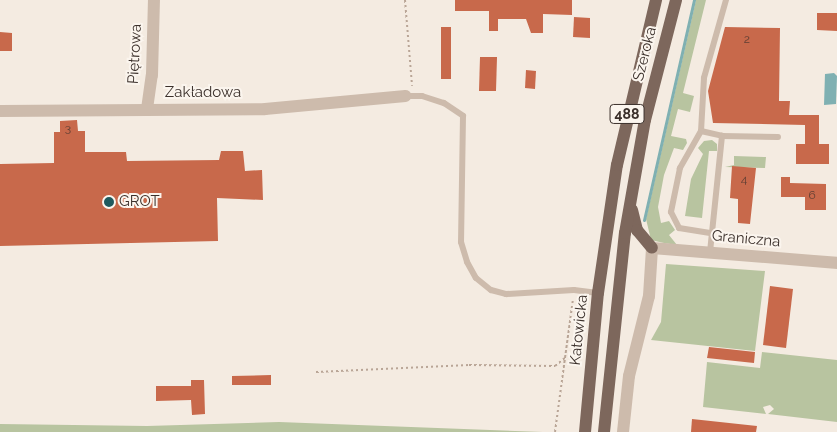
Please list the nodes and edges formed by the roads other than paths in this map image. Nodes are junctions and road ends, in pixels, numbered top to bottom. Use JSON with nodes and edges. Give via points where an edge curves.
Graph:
{"nodes":[{"id":1,"x":154,"y":0,"type":"edge"},
{"id":2,"x":656,"y":0,"type":"edge"},
{"id":3,"x":676,"y":0,"type":"edge"},
{"id":4,"x":726,"y":0,"type":"edge"},
{"id":5,"x":409,"y":96,"type":"joint"},
{"id":6,"x":147,"y":109,"type":"junction"},
{"id":7,"x":0,"y":111,"type":"edge"},
{"id":8,"x":701,"y":131,"type":"junction"},
{"id":9,"x":722,"y":136,"type":"junction"},
{"id":10,"x":778,"y":137,"type":"dead end"},
{"id":11,"x":631,"y":197,"type":"junction"},
{"id":12,"x":606,"y":231,"type":"joint"},
{"id":13,"x":712,"y":233,"type":"junction"},
{"id":14,"x":652,"y":248,"type":"junction"},
{"id":15,"x":710,"y":252,"type":"junction"},
{"id":16,"x":837,"y":263,"type":"edge"},
{"id":17,"x":598,"y":293,"type":"junction"},
{"id":18,"x":585,"y":432,"type":"edge"},
{"id":19,"x":604,"y":432,"type":"edge"},
{"id":20,"x":623,"y":432,"type":"edge"}],
"edges":[{"from":1,"to":6,"type":"street","name":"Piętrowa","via":[[152,76]]},
{"from":2,"to":12,"type":"main road","name":"Szeroka","number":"488","via":[[625,122]]},
{"from":3,"to":11,"type":"main road","name":"Szeroka","number":"488","via":[[646,120]]},
{"from":4,"to":8,"type":"lane","via":[[704,78]]},
{"from":5,"to":6,"type":"street","name":"Zakładowa","via":[[266,109]]},
{"from":5,"to":17,"type":"lane","via":[[444,103],[462,116],[461,242],[476,278],[491,290],[506,294],[574,290]]},
{"from":6,"to":7,"type":"street","name":"Zakładowa"},
{"from":8,"to":9,"type":"lane"},
{"from":8,"to":13,"type":"lane","via":[[680,168],[671,212],[679,228]]},
{"from":9,"to":10,"type":"lane"},
{"from":9,"to":13,"type":"lane"},
{"from":11,"to":14,"type":"main road","via":[[636,230]]},
{"from":11,"to":19,"type":"main road","name":"Szeroka","number":"488"},
{"from":12,"to":17,"type":"main road","name":"Katowicka","number":"488"},
{"from":13,"to":15,"type":"lane"},
{"from":14,"to":15,"type":"street","name":"Graniczna"},
{"from":14,"to":20,"type":"street","via":[[649,296],[629,376]]},
{"from":15,"to":16,"type":"street","name":"Graniczna"},
{"from":17,"to":18,"type":"main road","name":"Katowicka","number":"488"}]}
